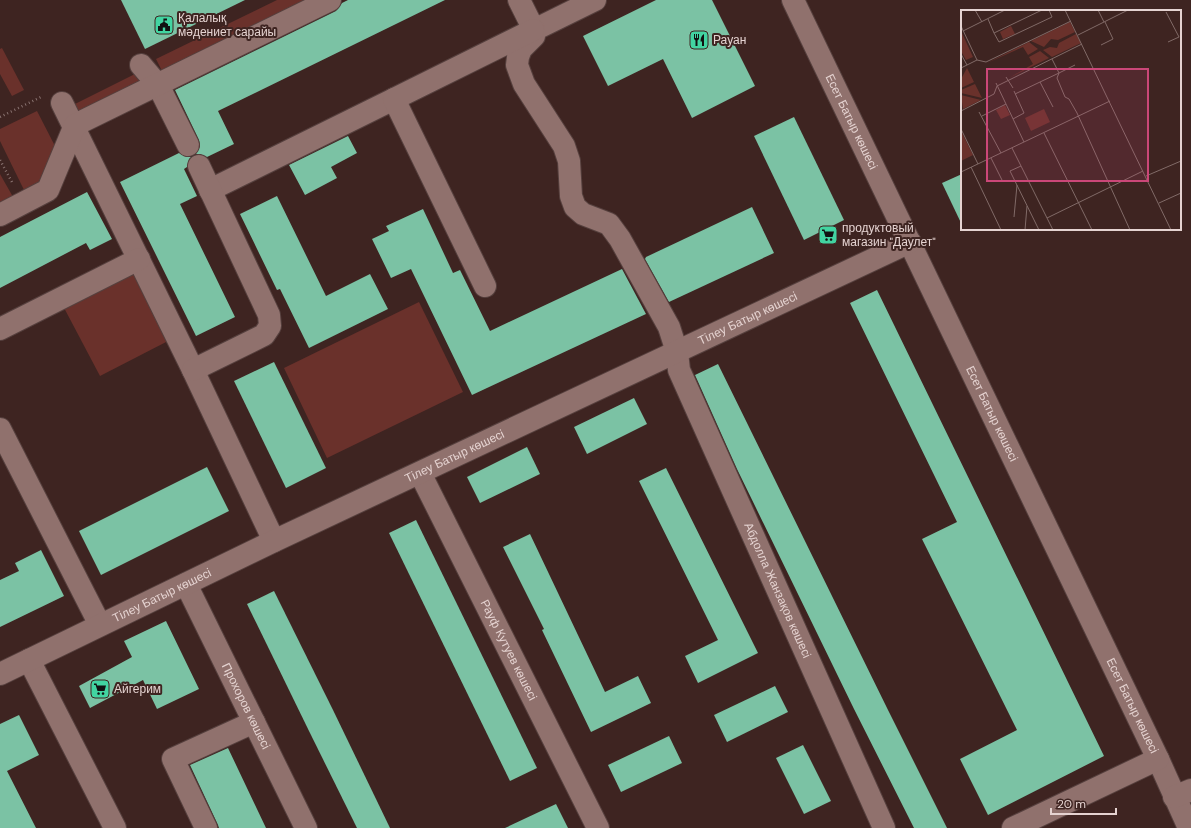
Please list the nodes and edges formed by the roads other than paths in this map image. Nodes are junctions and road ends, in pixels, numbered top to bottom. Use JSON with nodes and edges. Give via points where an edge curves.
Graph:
{"nodes":[{"id":1,"x":330,"y":0,"type":"edge"},
{"id":2,"x":519,"y":0,"type":"edge"},
{"id":3,"x":595,"y":0,"type":"edge"},
{"id":4,"x":794,"y":0,"type":"edge"},
{"id":5,"x":534,"y":30,"type":"junction"},
{"id":6,"x":141,"y":65,"type":"dead end"},
{"id":7,"x":158,"y":84,"type":"junction"},
{"id":8,"x":54,"y":99,"type":"road end"},
{"id":9,"x":394,"y":99,"type":"junction"},
{"id":10,"x":75,"y":125,"type":"junction"},
{"id":11,"x":188,"y":145,"type":"dead end"},
{"id":12,"x":199,"y":166,"type":"dead end"},
{"id":13,"x":210,"y":190,"type":"junction"},
{"id":14,"x":0,"y":215,"type":"edge"},
{"id":15,"x":910,"y":242,"type":"junction"},
{"id":16,"x":139,"y":259,"type":"junction"},
{"id":17,"x":485,"y":286,"type":"dead end"},
{"id":18,"x":0,"y":329,"type":"edge"},
{"id":19,"x":677,"y":352,"type":"junction"},
{"id":20,"x":193,"y":370,"type":"junction"},
{"id":21,"x":0,"y":429,"type":"edge"},
{"id":22,"x":420,"y":473,"type":"junction"},
{"id":23,"x":274,"y":541,"type":"junction"},
{"id":24,"x":186,"y":584,"type":"junction"},
{"id":25,"x":100,"y":625,"type":"junction"},
{"id":26,"x":29,"y":660,"type":"junction"},
{"id":27,"x":0,"y":674,"type":"edge"},
{"id":28,"x":254,"y":722,"type":"junction"},
{"id":29,"x":1158,"y":759,"type":"junction"},
{"id":30,"x":1182,"y":794,"type":"edge"},
{"id":31,"x":115,"y":828,"type":"edge"},
{"id":32,"x":206,"y":828,"type":"edge"},
{"id":33,"x":306,"y":828,"type":"edge"},
{"id":34,"x":598,"y":828,"type":"edge"},
{"id":35,"x":884,"y":828,"type":"edge"},
{"id":36,"x":1013,"y":828,"type":"edge"},
{"id":37,"x":1189,"y":828,"type":"edge"}],
"edges":[{"from":1,"to":7,"type":"street"},
{"from":2,"to":5,"type":"street"},
{"from":3,"to":5,"type":"street"},
{"from":4,"to":15,"type":"street","name":"Есет Батыр көшесі"},
{"from":5,"to":9,"type":"street"},
{"from":5,"to":19,"type":"street","name":"Абдолла Жанзақов көшесі","via":[[534,36],[521,49],[517,65],[524,84],[564,146],[570,161],[571,196],[575,207],[583,214],[609,224],[620,239],[669,327]]},
{"from":6,"to":7,"type":"street"},
{"from":7,"to":10,"type":"street"},
{"from":7,"to":11,"type":"street"},
{"from":8,"to":10,"type":"street"},
{"from":9,"to":13,"type":"street"},
{"from":9,"to":17,"type":"street"},
{"from":10,"to":14,"type":"street","via":[[48,190]]},
{"from":10,"to":16,"type":"street"},
{"from":12,"to":13,"type":"street"},
{"from":13,"to":20,"type":"street","via":[[269,315],[270,326],[264,335]]},
{"from":15,"to":19,"type":"street","name":"Тілеу Батыр көшесі"},
{"from":15,"to":29,"type":"street","name":"Есет Батыр көшесі"},
{"from":16,"to":18,"type":"street"},
{"from":16,"to":20,"type":"street"},
{"from":19,"to":22,"type":"street","name":"Тілеу Батыр көшесі"},
{"from":19,"to":35,"type":"street","name":"Абдолла Жанзақов көшесі","via":[[679,370]]},
{"from":20,"to":23,"type":"street"},
{"from":21,"to":25,"type":"street"},
{"from":22,"to":23,"type":"street","name":"Тілеу Батыр көшесі"},
{"from":22,"to":34,"type":"street","name":"Рауф Кутуев көшесі"},
{"from":23,"to":24,"type":"street","name":"Тілеу Батыр көшесі"},
{"from":24,"to":25,"type":"street","name":"Тілеу Батыр көшесі"},
{"from":24,"to":28,"type":"street","name":"Прохоров көшесі"},
{"from":25,"to":26,"type":"street","name":"Тілеу Батыр көшесі"},
{"from":26,"to":27,"type":"street","name":"Тілеу Батыр көшесі"},
{"from":26,"to":31,"type":"street"},
{"from":28,"to":32,"type":"street","via":[[173,759]]},
{"from":28,"to":33,"type":"street","name":"Прохоров көшесі"},
{"from":29,"to":30,"type":"street","name":"Есет Батыр көшесі"},
{"from":29,"to":36,"type":"street"},
{"from":30,"to":37,"type":"street","name":"Есет Батыр көшесі"}]}
